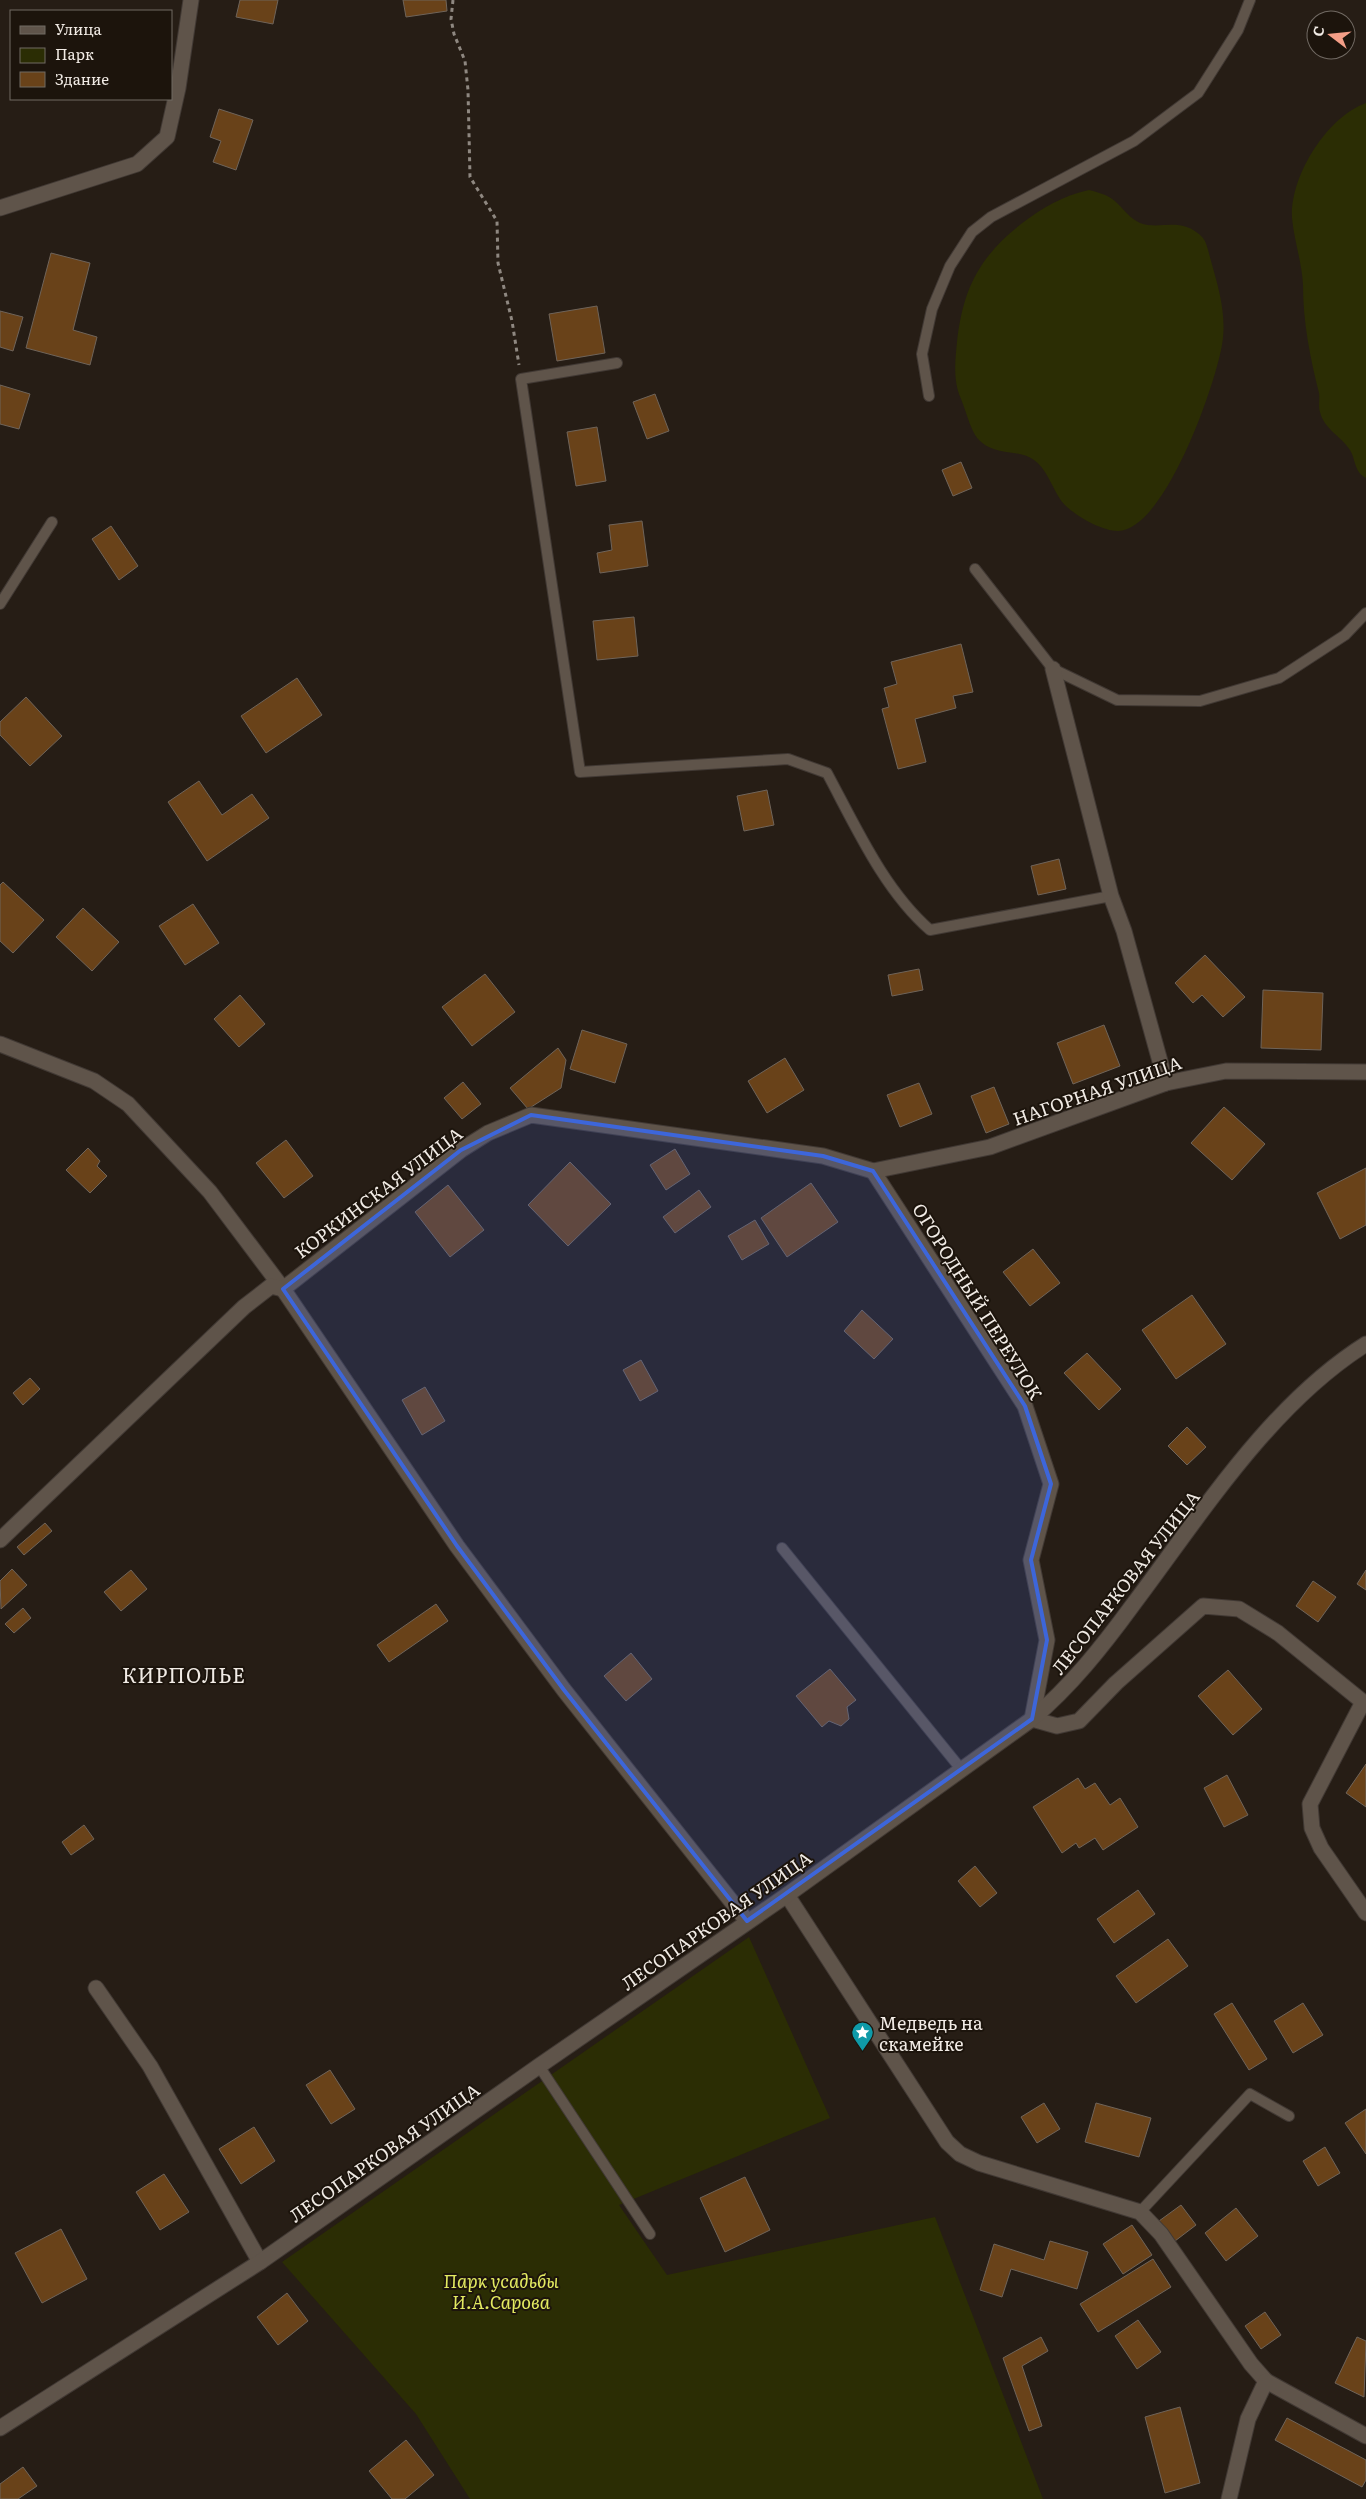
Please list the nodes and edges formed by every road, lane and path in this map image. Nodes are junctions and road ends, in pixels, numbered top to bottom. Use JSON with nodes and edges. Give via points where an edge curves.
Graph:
{"nodes":[{"id":1,"x":190,"y":0,"type":"edge"},
{"id":2,"x":453,"y":0,"type":"edge"},
{"id":3,"x":1250,"y":0,"type":"edge"},
{"id":4,"x":0,"y":208,"type":"edge"},
{"id":5,"x":617,"y":363,"type":"dead end"},
{"id":6,"x":521,"y":379,"type":"junction"},
{"id":7,"x":929,"y":396,"type":"dead end"},
{"id":8,"x":52,"y":522,"type":"dead end"},
{"id":9,"x":975,"y":569,"type":"dead end"},
{"id":10,"x":0,"y":604,"type":"edge"},
{"id":11,"x":1366,"y":613,"type":"edge"},
{"id":12,"x":1053,"y":669,"type":"junction"},
{"id":13,"x":1111,"y":896,"type":"junction"},
{"id":14,"x":0,"y":1044,"type":"edge"},
{"id":15,"x":1366,"y":1072,"type":"edge"},
{"id":16,"x":1166,"y":1083,"type":"junction"},
{"id":17,"x":873,"y":1171,"type":"junction"},
{"id":18,"x":283,"y":1288,"type":"junction"},
{"id":19,"x":1366,"y":1344,"type":"edge"},
{"id":20,"x":0,"y":1540,"type":"edge"},
{"id":21,"x":782,"y":1548,"type":"dead end"},
{"id":22,"x":1032,"y":1719,"type":"junction"},
{"id":23,"x":961,"y":1770,"type":"junction"},
{"id":24,"x":787,"y":1895,"type":"junction"},
{"id":25,"x":1366,"y":1913,"type":"edge"},
{"id":26,"x":747,"y":1920,"type":"junction"},
{"id":27,"x":96,"y":1988,"type":"dead end"},
{"id":28,"x":539,"y":2066,"type":"junction"},
{"id":29,"x":1289,"y":2116,"type":"dead end"},
{"id":30,"x":1140,"y":2212,"type":"junction"},
{"id":31,"x":650,"y":2234,"type":"dead end"},
{"id":32,"x":260,"y":2262,"type":"junction"},
{"id":33,"x":1266,"y":2381,"type":"junction"},
{"id":34,"x":0,"y":2428,"type":"edge"},
{"id":35,"x":1366,"y":2436,"type":"edge"},
{"id":36,"x":1228,"y":2499,"type":"edge"}],
"edges":[{"from":1,"to":4,"type":"street","via":[[178,88],[167,137],[137,164]]},
{"from":2,"to":6,"type":"path","via":[[451,19],[465,61],[468,90],[470,177],[496,221],[498,263]]},
{"from":3,"to":7,"type":"lane","via":[[1238,30],[1198,93],[1134,141],[991,217],[972,232],[950,266],[932,309],[922,354]]},
{"from":5,"to":6,"type":"lane"},
{"from":6,"to":13,"type":"lane","via":[[580,772],[788,759],[827,773],[879,866],[911,913],[930,930]]},
{"from":8,"to":10,"type":"lane"},
{"from":9,"to":12,"type":"lane"},
{"from":11,"to":12,"type":"lane","via":[[1345,636],[1278,678],[1200,700],[1116,700]]},
{"from":12,"to":13,"type":"street"},
{"from":13,"to":16,"type":"street","via":[[1124,931]]},
{"from":14,"to":18,"type":"street","via":[[94,1081],[128,1104],[210,1192]]},
{"from":15,"to":16,"type":"street","name":"НАГОРНАЯ УЛИЦА","via":[[1226,1071]]},
{"from":16,"to":17,"type":"street","name":"НАГОРНАЯ УЛИЦА","via":[[990,1147]]},
{"from":17,"to":18,"type":"street","name":"КОРКИНСКАЯ УЛИЦА","via":[[823,1156],[531,1115],[488,1133],[461,1150]]},
{"from":17,"to":22,"type":"street","name":"ОГОРОДНЫЙ ПЕРЕУЛОК","via":[[1025,1406],[1051,1484],[1031,1560],[1047,1640]]},
{"from":18,"to":20,"type":"street","name":"КОРКИНСКАЯ УЛИЦА","via":[[270,1286],[244,1307]]},
{"from":18,"to":26,"type":"street","via":[[463,1554],[564,1690]]},
{"from":19,"to":22,"type":"street","name":"ЛЕСОПАРКОВАЯ УЛИЦА","via":[[1311,1387],[1277,1421],[1237,1468],[1103,1646],[1060,1695]]},
{"from":21,"to":23,"type":"lane"},
{"from":22,"to":23,"type":"street","name":"ЛЕСОПАРКОВАЯ УЛИЦА"},
{"from":22,"to":25,"type":"street","via":[[1056,1726],[1079,1721],[1116,1683],[1204,1606],[1239,1609],[1278,1633],[1363,1702],[1310,1804],[1312,1828],[1321,1848]]},
{"from":23,"to":24,"type":"street","name":"ЛЕСОПАРКОВАЯ УЛИЦА"},
{"from":24,"to":26,"type":"street","name":"ЛЕСОПАРКОВАЯ УЛИЦА"},
{"from":24,"to":30,"type":"street","via":[[947,2142],[960,2154],[978,2163]]},
{"from":26,"to":28,"type":"street","name":"ЛЕСОПАРКОВАЯ УЛИЦА"},
{"from":27,"to":32,"type":"street","via":[[150,2066]]},
{"from":28,"to":31,"type":"lane"},
{"from":28,"to":32,"type":"street","name":"ЛЕСОПАРКОВАЯ УЛИЦА"},
{"from":29,"to":30,"type":"lane","via":[[1250,2094]]},
{"from":30,"to":33,"type":"street","via":[[1161,2234]]},
{"from":32,"to":34,"type":"street","name":"ЛЕСОПАРКОВАЯ УЛИЦА"},
{"from":33,"to":35,"type":"street"},
{"from":33,"to":36,"type":"street","via":[[1248,2419]]}]}
